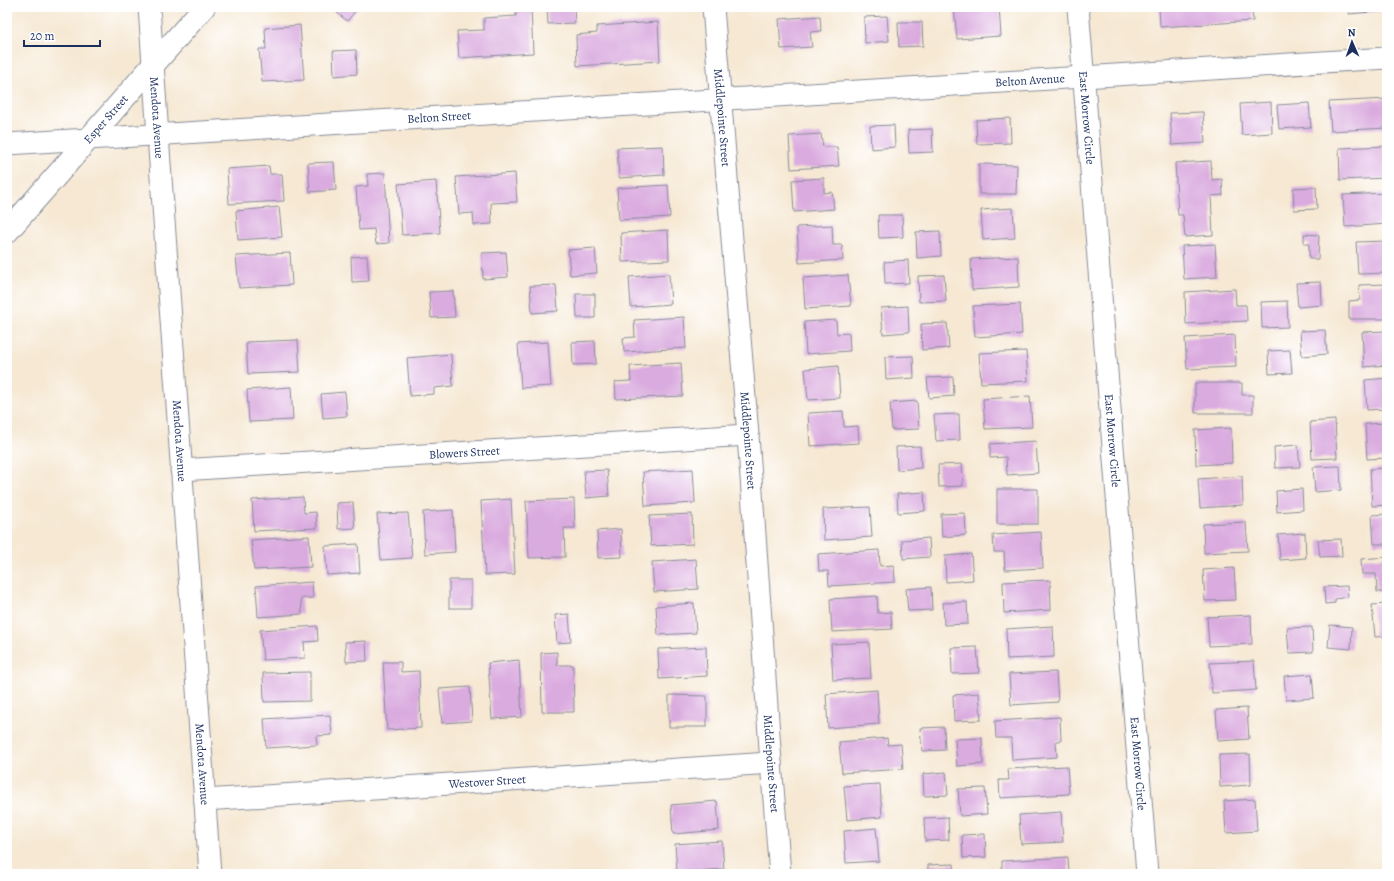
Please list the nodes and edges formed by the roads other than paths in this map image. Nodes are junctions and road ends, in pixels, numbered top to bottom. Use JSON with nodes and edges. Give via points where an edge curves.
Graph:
{"nodes":[{"id":1,"x":149,"y":7,"type":"edge"},
{"id":2,"x":204,"y":7,"type":"edge"},
{"id":3,"x":713,"y":7,"type":"edge"},
{"id":4,"x":1078,"y":7,"type":"edge"},
{"id":5,"x":1387,"y":58,"type":"edge"},
{"id":6,"x":153,"y":65,"type":"junction"},
{"id":7,"x":1083,"y":77,"type":"junction"},
{"id":8,"x":721,"y":100,"type":"junction"},
{"id":9,"x":158,"y":135,"type":"junction"},
{"id":10,"x":89,"y":139,"type":"junction"},
{"id":11,"x":7,"y":144,"type":"edge"},
{"id":12,"x":7,"y":232,"type":"edge"},
{"id":13,"x":748,"y":435,"type":"junction"},
{"id":14,"x":182,"y":470,"type":"junction"},
{"id":15,"x":771,"y":763,"type":"junction"},
{"id":16,"x":205,"y":800,"type":"junction"},
{"id":17,"x":210,"y":874,"type":"edge"},
{"id":18,"x":780,"y":874,"type":"edge"},
{"id":19,"x":1147,"y":874,"type":"edge"}],
"edges":[{"from":1,"to":6,"type":"street","name":"Mendota Avenue"},
{"from":2,"to":6,"type":"street","name":"Esper Street"},
{"from":3,"to":8,"type":"street","name":"Middlepointe Street"},
{"from":4,"to":7,"type":"street","name":"East Morrow Circle"},
{"from":5,"to":7,"type":"street","name":"Belton Avenue"},
{"from":6,"to":9,"type":"street","name":"Mendota Avenue"},
{"from":6,"to":10,"type":"street","name":"Esper Street"},
{"from":7,"to":8,"type":"street","name":"Belton Avenue"},
{"from":7,"to":19,"type":"street","name":"East Morrow Circle"},
{"from":8,"to":9,"type":"street","name":"Belton Street"},
{"from":8,"to":13,"type":"street","name":"Middlepointe Street"},
{"from":9,"to":10,"type":"street"},
{"from":9,"to":14,"type":"street","name":"Mendota Avenue"},
{"from":10,"to":11,"type":"street"},
{"from":10,"to":12,"type":"street","name":"Esper Street"},
{"from":13,"to":14,"type":"street","name":"Blowers Street"},
{"from":13,"to":15,"type":"street","name":"Middlepointe Street"},
{"from":14,"to":16,"type":"street","name":"Mendota Avenue"},
{"from":15,"to":16,"type":"street","name":"Westover Street"},
{"from":15,"to":18,"type":"street","name":"Middlepointe Street"},
{"from":16,"to":17,"type":"street","name":"Mendota Avenue"}]}
